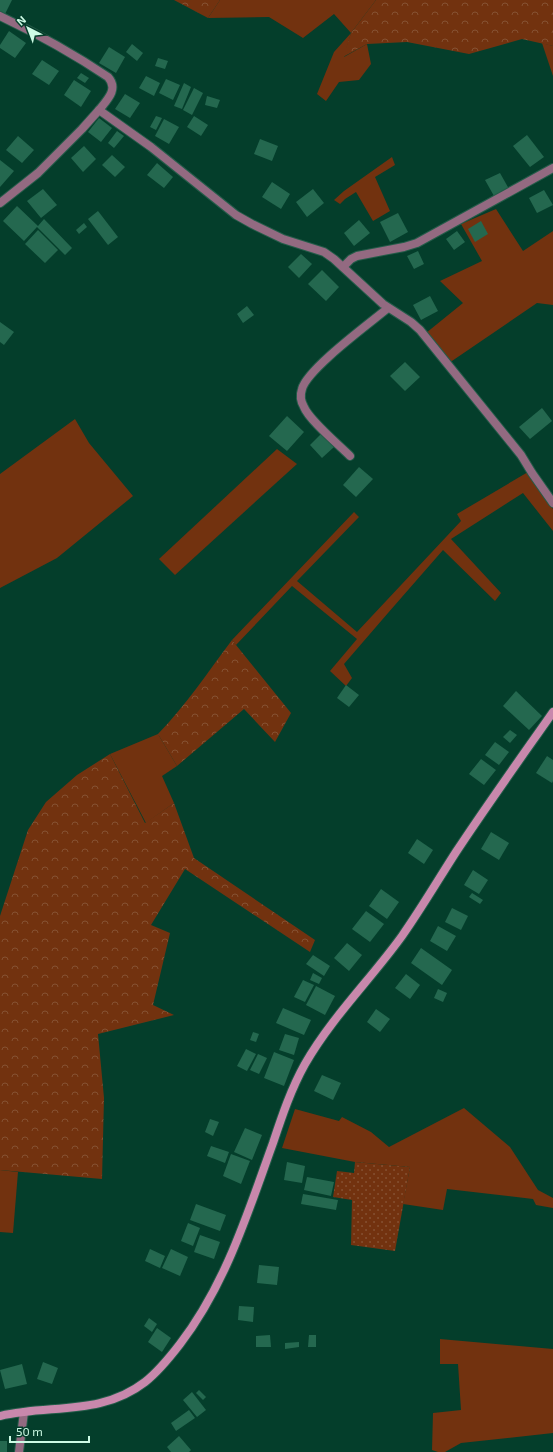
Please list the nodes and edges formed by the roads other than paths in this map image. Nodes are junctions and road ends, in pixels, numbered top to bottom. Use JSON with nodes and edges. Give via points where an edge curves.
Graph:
{"nodes":[{"id":1,"x":0,"y":16,"type":"edge"},
{"id":2,"x":99,"y":110,"type":"junction"},
{"id":3,"x":553,"y":168,"type":"edge"},
{"id":4,"x":0,"y":203,"type":"edge"},
{"id":5,"x":343,"y":267,"type":"junction"},
{"id":6,"x":388,"y":308,"type":"junction"},
{"id":7,"x":350,"y":456,"type":"dead end"},
{"id":8,"x":553,"y":503,"type":"edge"},
{"id":9,"x":553,"y":712,"type":"edge"},
{"id":10,"x":24,"y":1412,"type":"junction"},
{"id":11,"x":0,"y":1416,"type":"edge"},
{"id":12,"x":19,"y":1452,"type":"edge"}],
"edges":[{"from":1,"to":2,"type":"street","via":[[65,50],[108,77],[114,87]]},
{"from":2,"to":4,"type":"street","via":[[38,173]]},
{"from":2,"to":5,"type":"street","via":[[145,142],[236,215],[283,239],[324,252]]},
{"from":3,"to":5,"type":"street","via":[[417,243],[357,256]]},
{"from":5,"to":6,"type":"street"},
{"from":6,"to":7,"type":"street","via":[[321,363],[302,388],[301,399],[304,409]]},
{"from":6,"to":8,"type":"street","via":[[412,322],[420,330],[521,455]]},
{"from":9,"to":10,"type":"street","via":[[461,844],[402,936],[314,1047],[289,1097],[235,1247],[220,1280],[186,1336],[147,1381],[118,1398],[100,1404]]},
{"from":10,"to":11,"type":"street"},
{"from":10,"to":12,"type":"street"}]}
